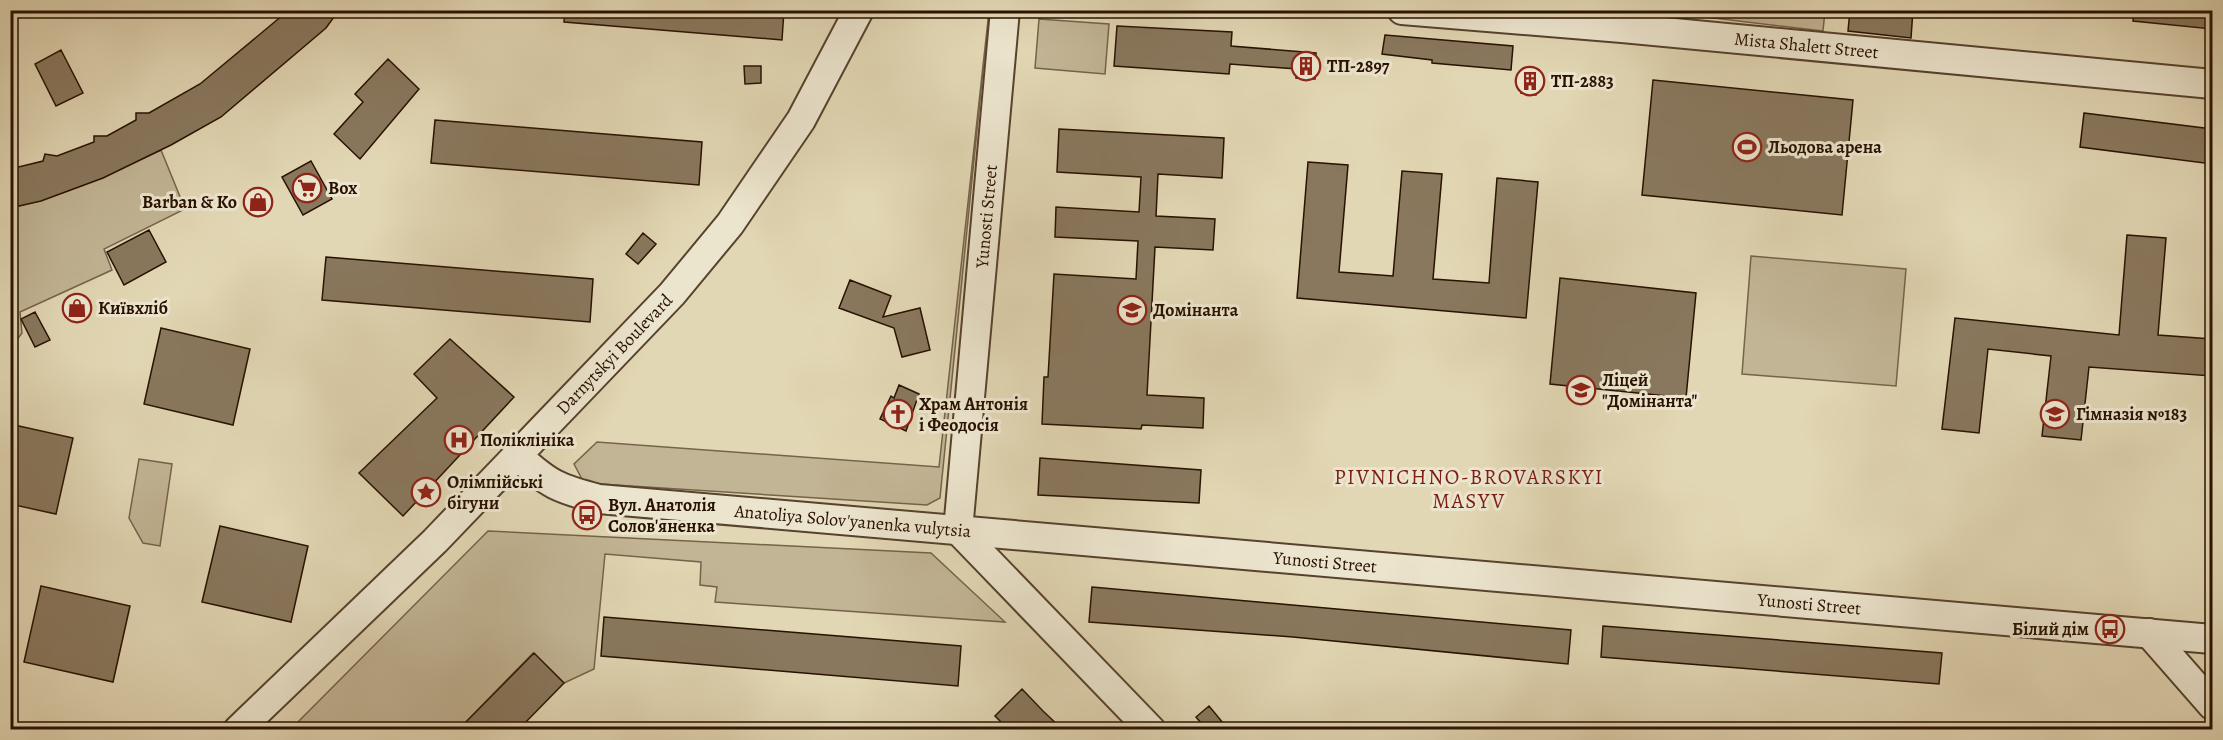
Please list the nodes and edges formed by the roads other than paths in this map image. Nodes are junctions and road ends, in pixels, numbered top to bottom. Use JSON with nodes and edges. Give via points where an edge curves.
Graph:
{"nodes":[{"id":1,"x":859,"y":10,"type":"edge"},
{"id":2,"x":1005,"y":10,"type":"edge"},
{"id":3,"x":1402,"y":10,"type":"edge"},
{"id":4,"x":2212,"y":84,"type":"edge"},
{"id":5,"x":518,"y":456,"type":"junction"},
{"id":6,"x":958,"y":530,"type":"junction"},
{"id":7,"x":2149,"y":633,"type":"junction"},
{"id":8,"x":2212,"y":639,"type":"edge"},
{"id":9,"x":2212,"y":705,"type":"edge"},
{"id":10,"x":238,"y":729,"type":"edge"},
{"id":11,"x":1151,"y":729,"type":"edge"}],
"edges":[{"from":1,"to":5,"type":"street","name":"Darnytskyi Boulevard","via":[[801,120],[730,224],[672,294]]},
{"from":2,"to":6,"type":"street","name":"Yunosti Street"},
{"from":3,"to":4,"type":"street","name":"Mista Shalett Street"},
{"from":5,"to":6,"type":"street","name":"Anatoliya Solov'yanenka vulytsia","via":[[545,481],[599,499]]},
{"from":5,"to":10,"type":"street","name":"Darnytskyi Boulevard"},
{"from":6,"to":7,"type":"street","name":"Yunosti Street"},
{"from":6,"to":11,"type":"street","name":"Anatoliya Solov'yanenka vulytsia"},
{"from":7,"to":8,"type":"street","name":"Yunosti Street"},
{"from":7,"to":9,"type":"street"}]}
